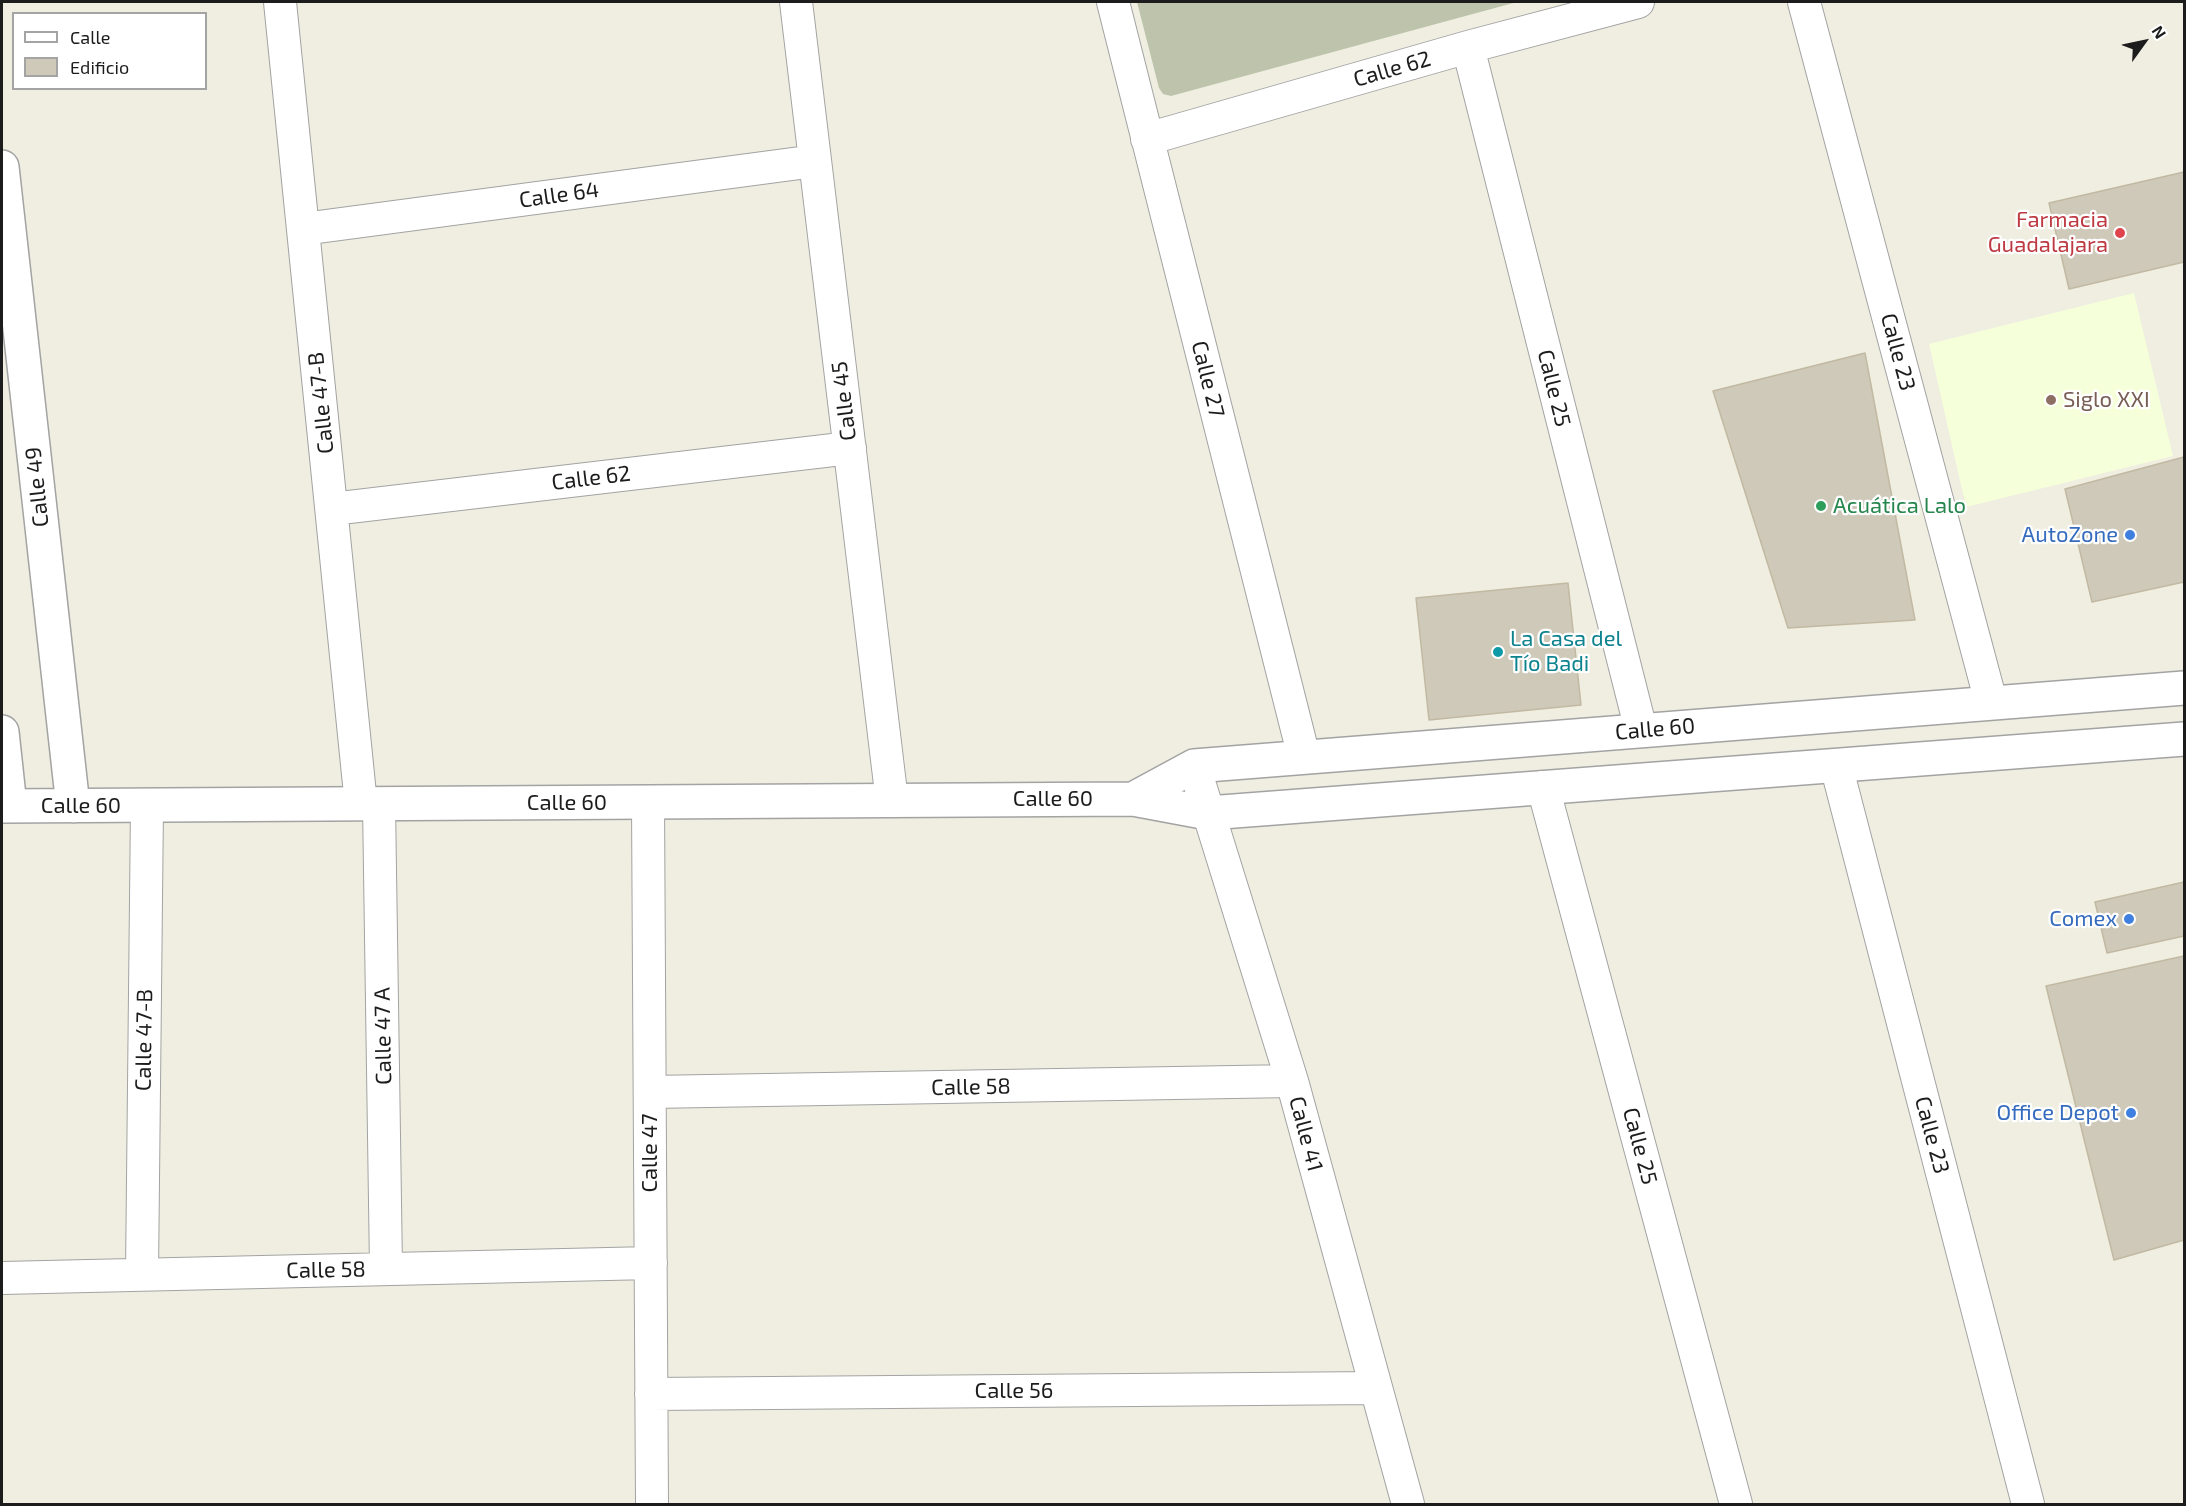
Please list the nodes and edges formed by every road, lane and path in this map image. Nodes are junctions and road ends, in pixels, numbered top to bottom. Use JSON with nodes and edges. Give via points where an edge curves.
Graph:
{"nodes":[{"id":1,"x":280,"y":2,"type":"edge"},
{"id":2,"x":796,"y":2,"type":"edge"},
{"id":3,"x":1113,"y":2,"type":"edge"},
{"id":4,"x":1638,"y":2,"type":"edge"},
{"id":5,"x":1804,"y":2,"type":"edge"},
{"id":6,"x":1468,"y":47,"type":"junction"},
{"id":7,"x":1147,"y":139,"type":"junction"},
{"id":8,"x":815,"y":161,"type":"junction"},
{"id":9,"x":2,"y":167,"type":"edge"},
{"id":10,"x":303,"y":229,"type":"junction"},
{"id":11,"x":10,"y":321,"type":"edge"},
{"id":12,"x":850,"y":448,"type":"junction"},
{"id":13,"x":332,"y":509,"type":"junction"},
{"id":14,"x":2184,"y":688,"type":"edge"},
{"id":15,"x":1991,"y":702,"type":"junction"},
{"id":16,"x":1641,"y":730,"type":"junction"},
{"id":17,"x":2,"y":732,"type":"edge"},
{"id":18,"x":2184,"y":739,"type":"edge"},
{"id":19,"x":1304,"y":757,"type":"junction"},
{"id":20,"x":1836,"y":765,"type":"junction"},
{"id":21,"x":1194,"y":766,"type":"junction"},
{"id":22,"x":1543,"y":787,"type":"junction"},
{"id":23,"x":1133,"y":799,"type":"junction"},
{"id":24,"x":892,"y":801,"type":"junction"},
{"id":25,"x":648,"y":802,"type":"junction"},
{"id":26,"x":370,"y":804,"type":"junction"},
{"id":27,"x":6,"y":806,"type":"edge"},
{"id":28,"x":73,"y":806,"type":"junction"},
{"id":29,"x":147,"y":806,"type":"junction"},
{"id":30,"x":1208,"y":813,"type":"junction"},
{"id":31,"x":1292,"y":1081,"type":"junction"},
{"id":32,"x":650,"y":1092,"type":"junction"},
{"id":33,"x":651,"y":1263,"type":"junction"},
{"id":34,"x":386,"y":1268,"type":"junction"},
{"id":35,"x":142,"y":1273,"type":"junction"},
{"id":36,"x":2,"y":1278,"type":"edge"},
{"id":37,"x":1376,"y":1388,"type":"junction"},
{"id":38,"x":651,"y":1394,"type":"junction"},
{"id":39,"x":652,"y":1504,"type":"edge"},
{"id":40,"x":1408,"y":1504,"type":"edge"},
{"id":41,"x":1736,"y":1504,"type":"edge"},
{"id":42,"x":2028,"y":1504,"type":"edge"}],
"edges":[{"from":1,"to":10,"type":"street","name":"Calle 47-B"},
{"from":2,"to":8,"type":"street","name":"Calle 45"},
{"from":3,"to":7,"type":"street","name":"Calle 27"},
{"from":4,"to":6,"type":"street","name":"Calle 62"},
{"from":5,"to":15,"type":"street","name":"Calle 23"},
{"from":6,"to":7,"type":"street","name":"Calle 62"},
{"from":6,"to":16,"type":"street","name":"Calle 25"},
{"from":7,"to":19,"type":"street","name":"Calle 27"},
{"from":8,"to":10,"type":"street","name":"Calle 64"},
{"from":8,"to":12,"type":"street","name":"Calle 45"},
{"from":9,"to":11,"type":"street","name":"Calle 49"},
{"from":10,"to":13,"type":"street","name":"Calle 47-B"},
{"from":11,"to":28,"type":"street","name":"Calle 49"},
{"from":12,"to":13,"type":"street","name":"Calle 62"},
{"from":12,"to":24,"type":"street","name":"Calle 45"},
{"from":13,"to":26,"type":"street","name":"Calle 47-B"},
{"from":14,"to":15,"type":"street","name":"Calle 60"},
{"from":15,"to":16,"type":"street","name":"Calle 60"},
{"from":16,"to":19,"type":"street","name":"Calle 60"},
{"from":17,"to":27,"type":"street"},
{"from":18,"to":20,"type":"street","name":"Calle 60"},
{"from":19,"to":21,"type":"street","name":"Calle 60"},
{"from":20,"to":22,"type":"street","name":"Calle 60"},
{"from":20,"to":42,"type":"street","name":"Calle 23"},
{"from":21,"to":23,"type":"street","name":"Calle 60"},
{"from":21,"to":30,"type":"street","name":"Calle 41"},
{"from":22,"to":30,"type":"street","name":"Calle 60"},
{"from":22,"to":41,"type":"street","name":"Calle 25"},
{"from":23,"to":24,"type":"street","name":"Calle 60"},
{"from":23,"to":30,"type":"street","name":"Calle 60"},
{"from":24,"to":25,"type":"street","name":"Calle 60"},
{"from":25,"to":26,"type":"street","name":"Calle 60"},
{"from":25,"to":32,"type":"street","name":"Calle 47"},
{"from":26,"to":29,"type":"street","name":"Calle 60"},
{"from":26,"to":34,"type":"street","name":"Calle 47 A"},
{"from":27,"to":28,"type":"street","name":"Calle 60"},
{"from":28,"to":29,"type":"street","name":"Calle 60"},
{"from":29,"to":35,"type":"street","name":"Calle 47-B"},
{"from":30,"to":31,"type":"street","name":"Calle 41"},
{"from":31,"to":32,"type":"street","name":"Calle 58"},
{"from":31,"to":37,"type":"street","name":"Calle 41"},
{"from":32,"to":33,"type":"street","name":"Calle 47"},
{"from":33,"to":34,"type":"street","name":"Calle 58"},
{"from":33,"to":38,"type":"street","name":"Calle 47"},
{"from":34,"to":35,"type":"street","name":"Calle 58"},
{"from":35,"to":36,"type":"street","name":"Calle 58"},
{"from":37,"to":38,"type":"street","name":"Calle 56"},
{"from":37,"to":40,"type":"street","name":"Calle 41"},
{"from":38,"to":39,"type":"street","name":"Calle 47"}]}
